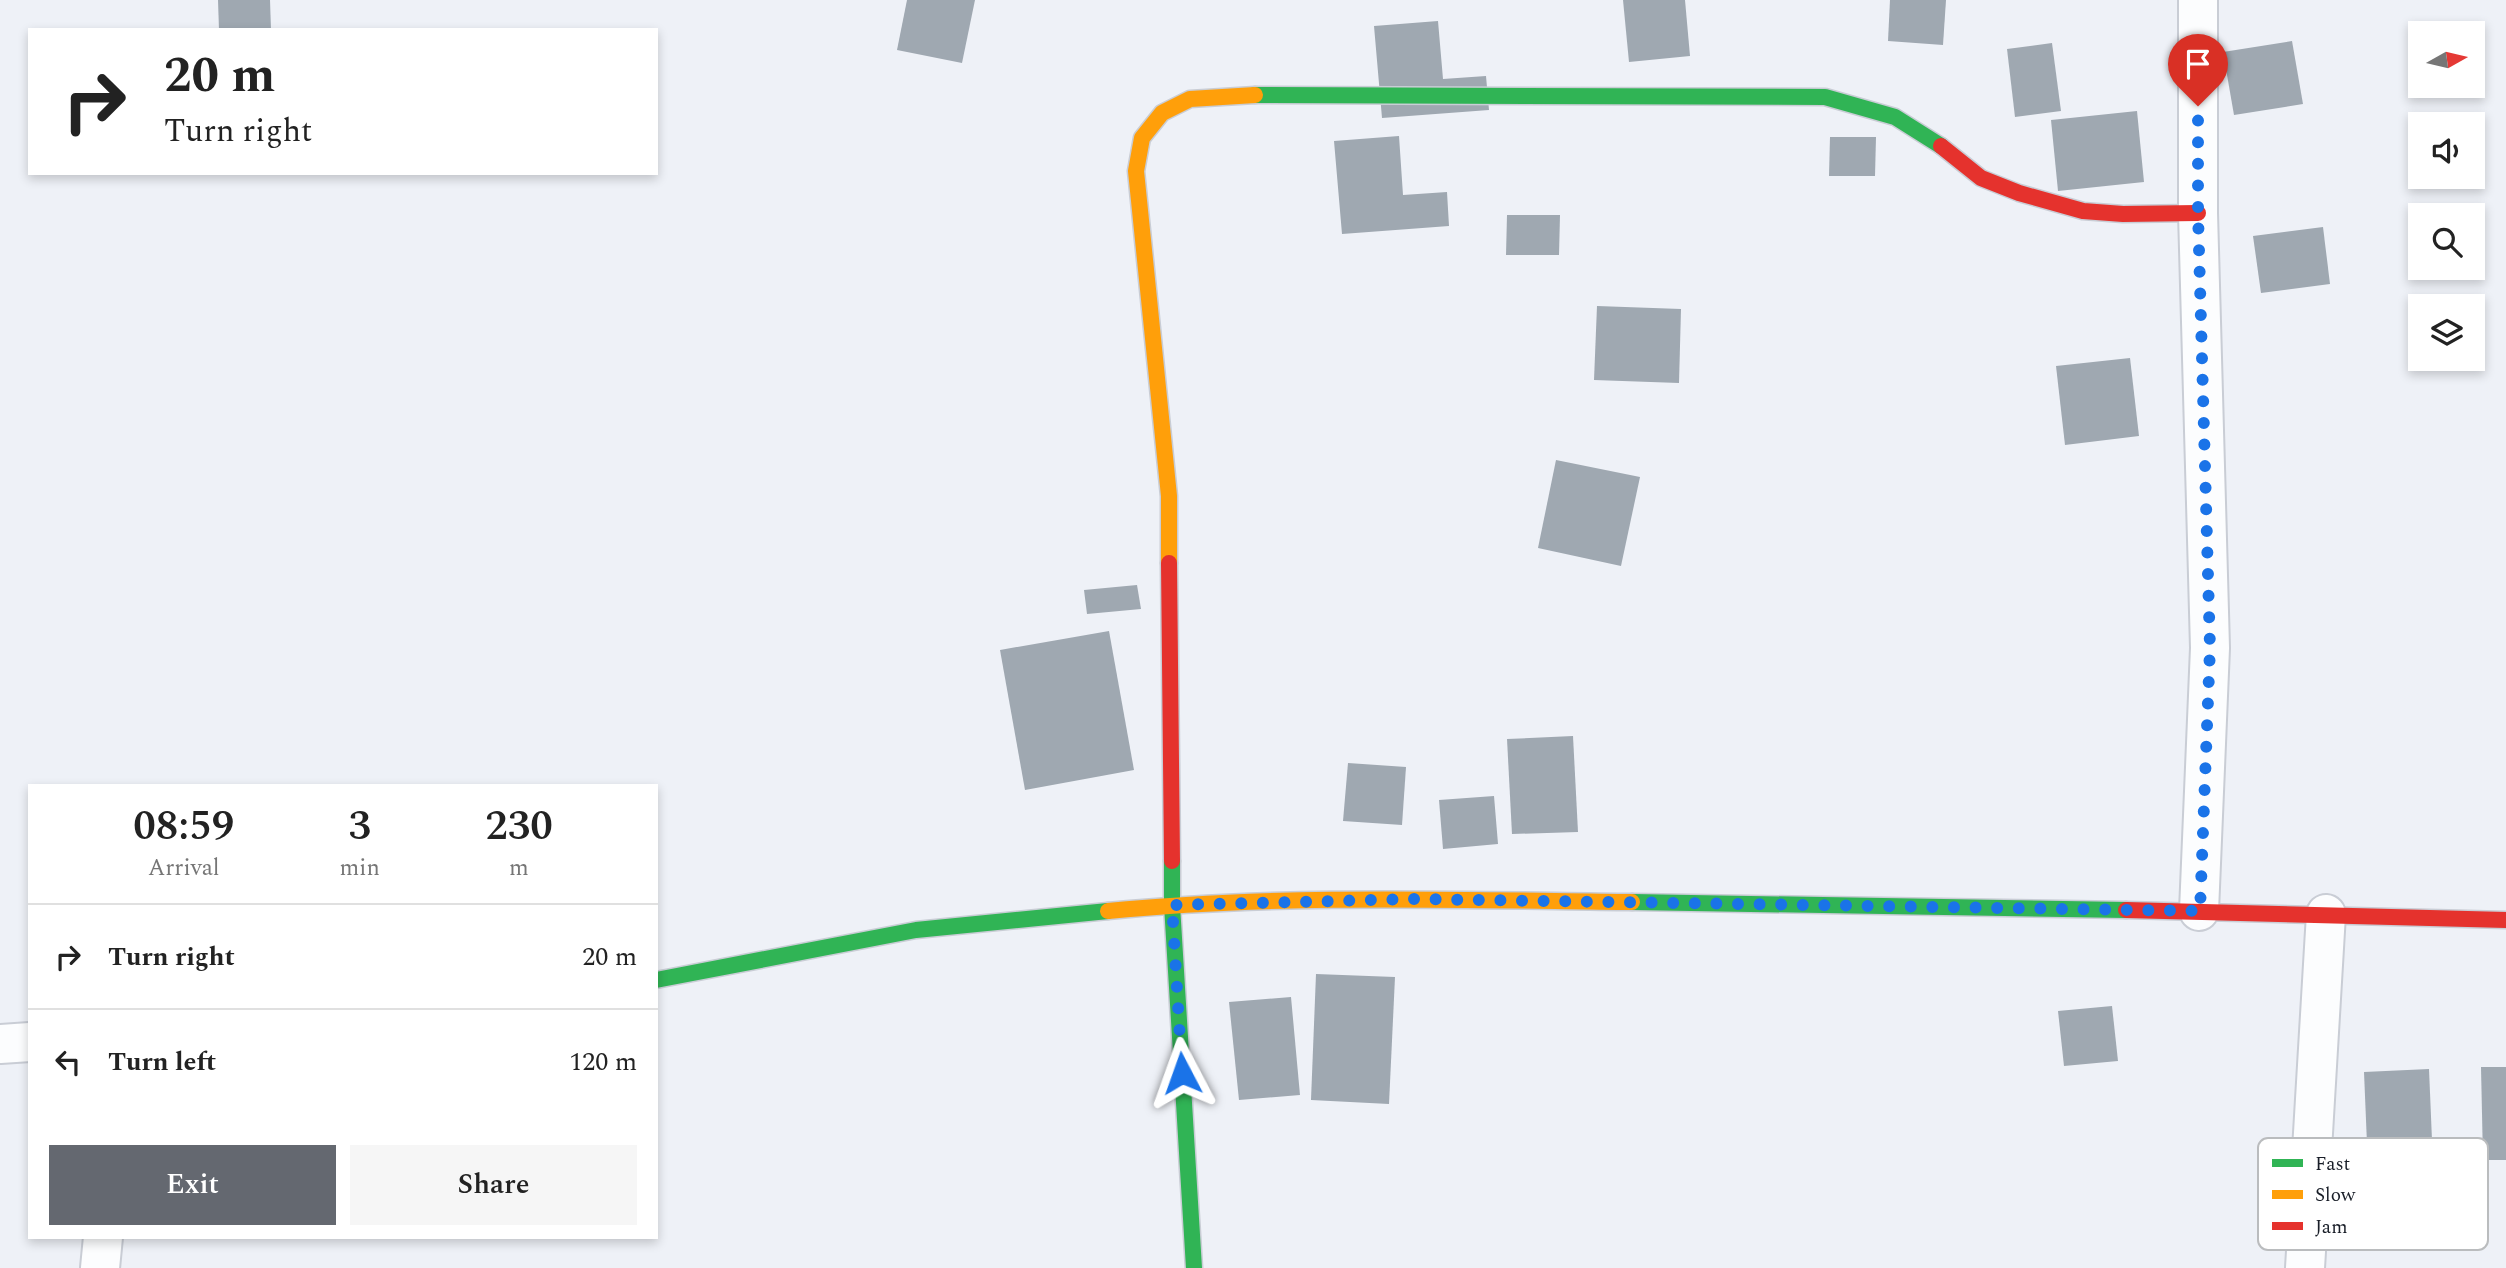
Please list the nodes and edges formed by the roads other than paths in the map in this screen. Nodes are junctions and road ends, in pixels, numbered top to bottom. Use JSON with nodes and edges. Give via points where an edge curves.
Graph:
{"nodes":[{"id":1,"x":2198,"y":0,"type":"edge"},
{"id":2,"x":2198,"y":213,"type":"junction"},
{"id":3,"x":1172,"y":905,"type":"junction"},
{"id":4,"x":2200,"y":911,"type":"junction"},
{"id":5,"x":2326,"y":915,"type":"junction"},
{"id":6,"x":2506,"y":920,"type":"edge"},
{"id":7,"x":658,"y":980,"type":"edge"},
{"id":8,"x":28,"y":1042,"type":"edge"},
{"id":9,"x":0,"y":1044,"type":"edge"},
{"id":10,"x":2313,"y":1138,"type":"edge"},
{"id":11,"x":103,"y":1239,"type":"edge"},
{"id":12,"x":2306,"y":1250,"type":"edge"},
{"id":13,"x":100,"y":1268,"type":"edge"},
{"id":14,"x":1194,"y":1268,"type":"edge"},
{"id":15,"x":2305,"y":1268,"type":"edge"}],
"edges":[{"from":1,"to":2,"type":"street"},
{"from":2,"to":3,"type":"street","via":[[2082,211],[2020,193],[1981,178],[1942,146],[1895,117],[1825,97],[1230,95],[1190,99],[1162,113],[1142,138],[1136,171],[1169,496]]},
{"from":2,"to":4,"type":"street","via":[[2210,648]]},
{"from":3,"to":4,"type":"street","via":[[1415,899]]},
{"from":3,"to":7,"type":"street","via":[[916,930]]},
{"from":3,"to":14,"type":"street"},
{"from":4,"to":5,"type":"street"},
{"from":5,"to":6,"type":"street"},
{"from":5,"to":10,"type":"street"},
{"from":8,"to":9,"type":"street"},
{"from":11,"to":13,"type":"street"},
{"from":12,"to":15,"type":"street"}]}
